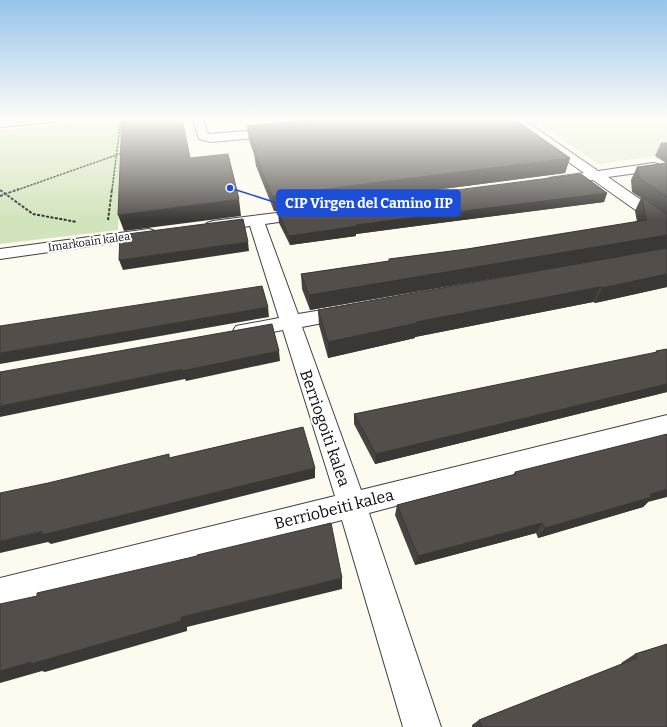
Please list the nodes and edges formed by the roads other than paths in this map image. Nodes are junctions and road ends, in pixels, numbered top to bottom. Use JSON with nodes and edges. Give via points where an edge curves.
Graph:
{"nodes":[{"id":1,"x":566,"y":153,"type":"edge"},
{"id":2,"x":653,"y":167,"type":"edge"},
{"id":3,"x":601,"y":177,"type":"junction"},
{"id":4,"x":541,"y":182,"type":"edge"},
{"id":5,"x":319,"y":212,"type":"edge"},
{"id":6,"x":256,"y":221,"type":"junction"},
{"id":7,"x":667,"y":222,"type":"edge"},
{"id":8,"x":667,"y":225,"type":"edge"},
{"id":9,"x":195,"y":228,"type":"edge"},
{"id":10,"x":165,"y":232,"type":"edge"},
{"id":11,"x":0,"y":254,"type":"edge"},
{"id":12,"x":368,"y":309,"type":"edge"},
{"id":13,"x":290,"y":323,"type":"junction"},
{"id":14,"x":227,"y":334,"type":"edge"},
{"id":15,"x":667,"y":425,"type":"edge"},
{"id":16,"x":352,"y":505,"type":"junction"},
{"id":17,"x":0,"y":594,"type":"edge"},
{"id":18,"x":422,"y":727,"type":"edge"}],
"edges":[{"from":1,"to":3,"type":"street"},
{"from":2,"to":3,"type":"street"},
{"from":3,"to":4,"type":"street"},
{"from":3,"to":7,"type":"street"},
{"from":3,"to":8,"type":"street"},
{"from":5,"to":6,"type":"street"},
{"from":6,"to":9,"type":"street"},
{"from":6,"to":13,"type":"street","name":"Berriogoiti kalea"},
{"from":10,"to":11,"type":"street","name":"Imarkoain kalea"},
{"from":12,"to":13,"type":"street"},
{"from":13,"to":14,"type":"street"},
{"from":13,"to":16,"type":"street","name":"Berriogoiti kalea"},
{"from":15,"to":16,"type":"street","name":"Berriobeiti kalea"},
{"from":16,"to":17,"type":"street","name":"Berriobeiti kalea"},
{"from":16,"to":18,"type":"street","name":"Berriogoiti kalea"}]}
